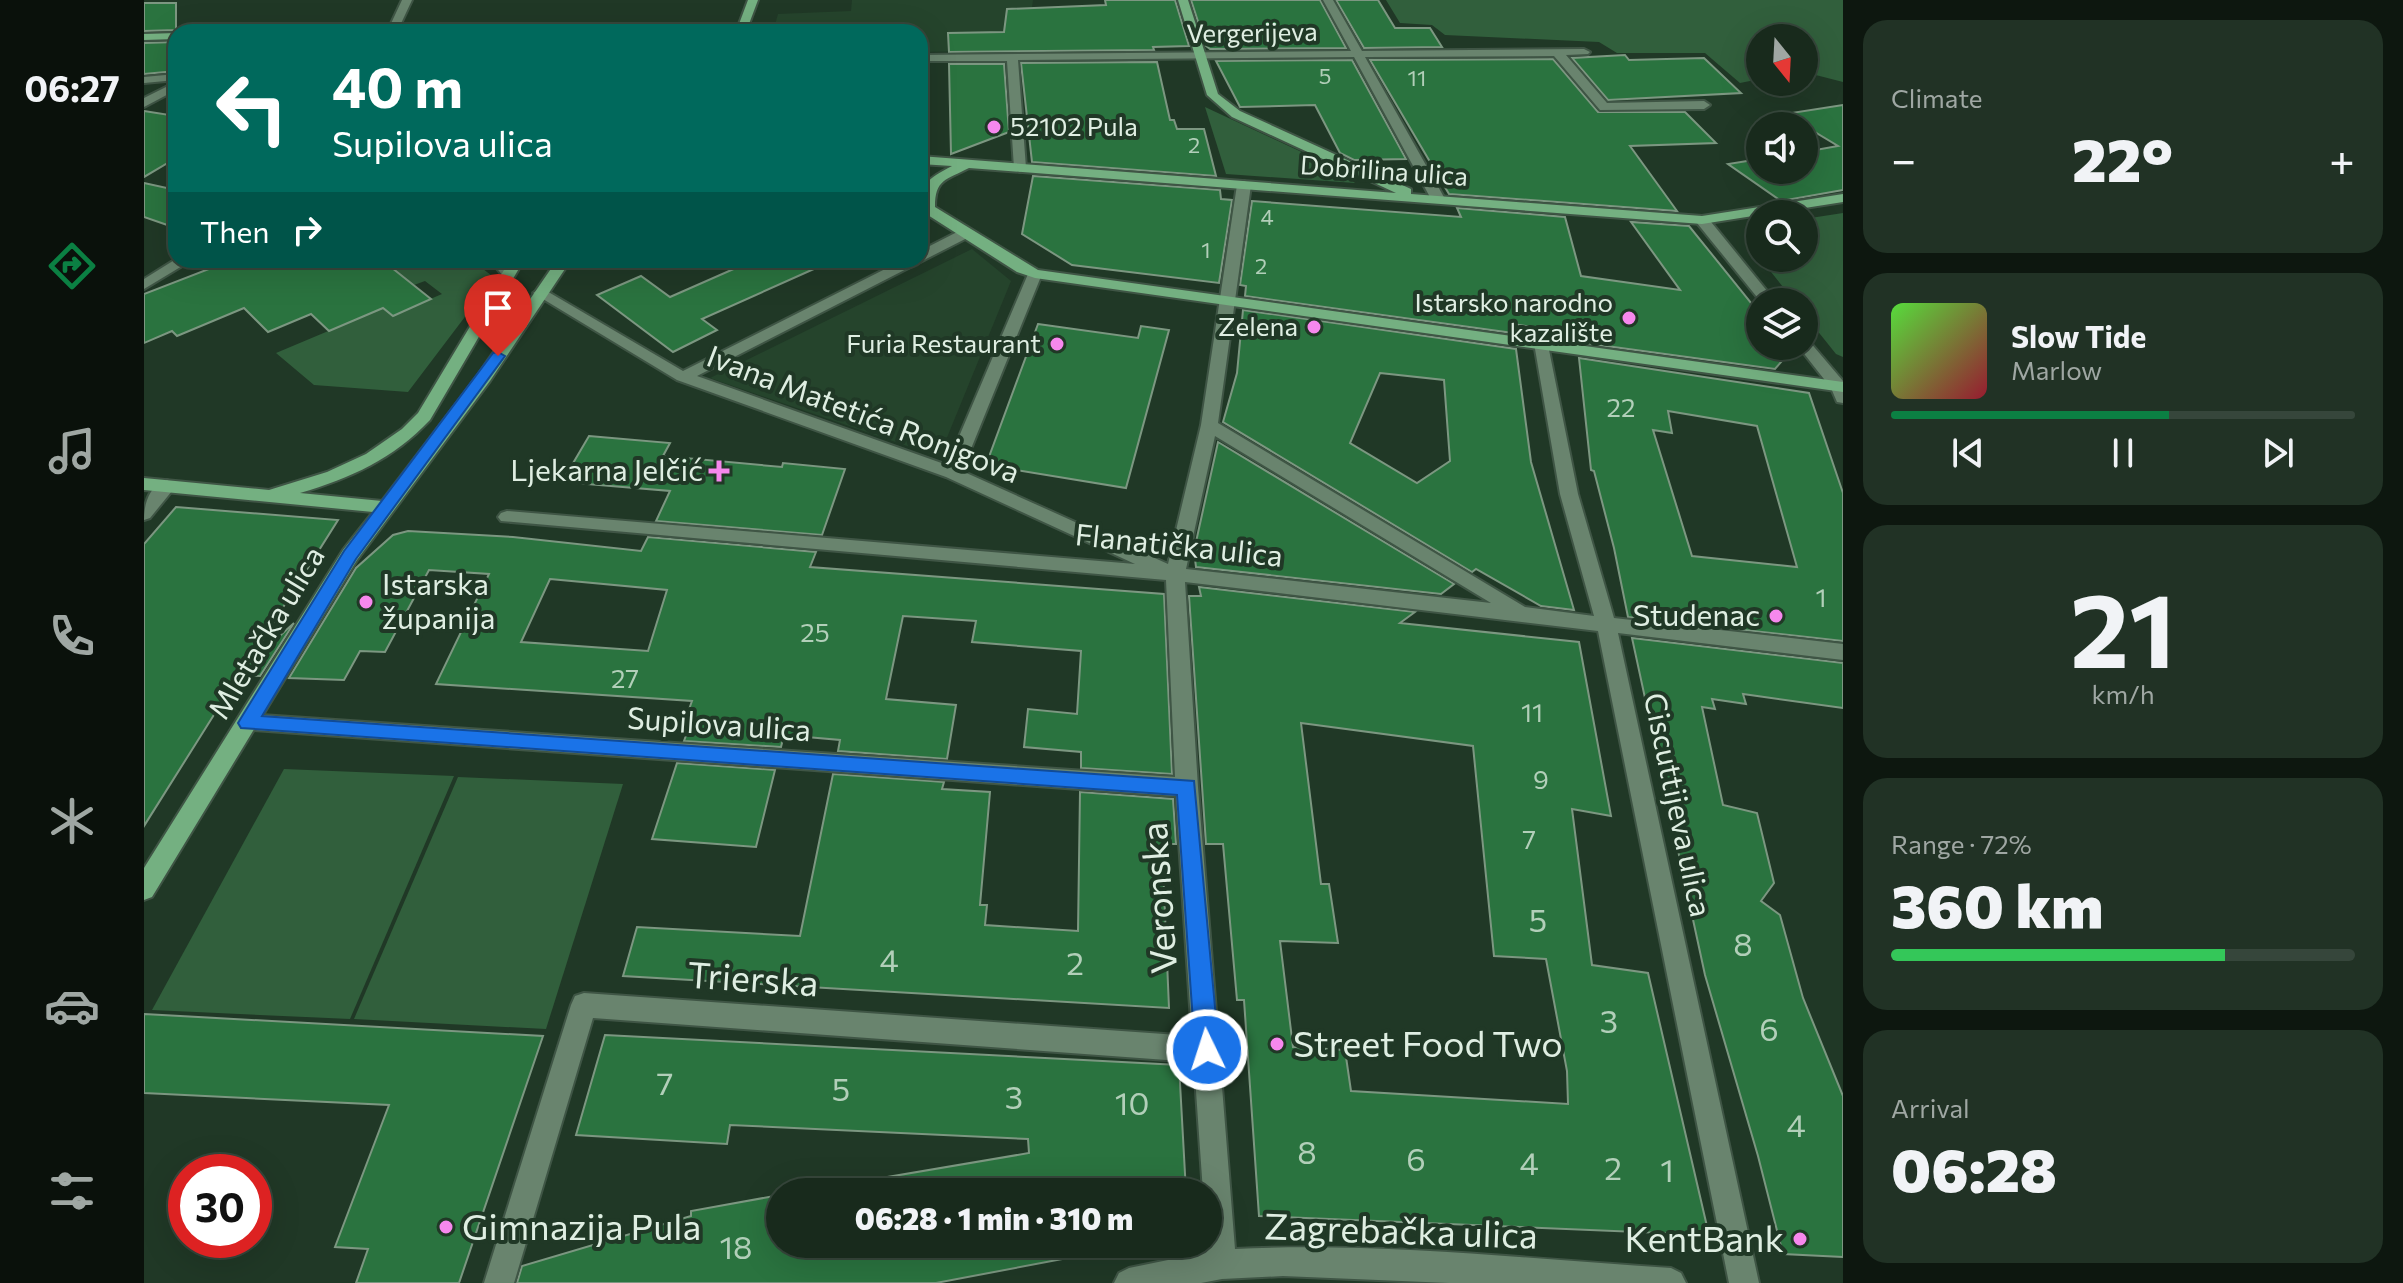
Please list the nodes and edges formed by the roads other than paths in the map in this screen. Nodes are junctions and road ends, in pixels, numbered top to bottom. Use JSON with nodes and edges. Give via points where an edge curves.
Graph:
{"nodes":[{"id":1,"x":407,"y":0,"type":"edge"},
{"id":2,"x":753,"y":0,"type":"edge"},
{"id":3,"x":1183,"y":0,"type":"edge"},
{"id":4,"x":1328,"y":0,"type":"edge"},
{"id":5,"x":396,"y":24,"type":"edge"},
{"id":6,"x":744,"y":24,"type":"edge"},
{"id":7,"x":168,"y":36,"type":"edge"},
{"id":8,"x":144,"y":37,"type":"edge"},
{"id":9,"x":144,"y":47,"type":"edge"},
{"id":10,"x":168,"y":47,"type":"edge"},
{"id":11,"x":1557,"y":52,"type":"junction"},
{"id":12,"x":1584,"y":52,"type":"dead end"},
{"id":13,"x":1358,"y":54,"type":"junction"},
{"id":14,"x":1201,"y":56,"type":"junction"},
{"id":15,"x":1012,"y":57,"type":"junction"},
{"id":16,"x":928,"y":58,"type":"edge"},
{"id":17,"x":168,"y":78,"type":"edge"},
{"id":18,"x":144,"y":80,"type":"edge"},
{"id":19,"x":168,"y":90,"type":"edge"},
{"id":20,"x":144,"y":103,"type":"edge"},
{"id":21,"x":1704,"y":105,"type":"dead end"},
{"id":22,"x":928,"y":161,"type":"edge"},
{"id":23,"x":968,"y":164,"type":"junction"},
{"id":24,"x":1020,"y":168,"type":"junction"},
{"id":25,"x":1244,"y":185,"type":"junction"},
{"id":26,"x":928,"y":192,"type":"edge"},
{"id":27,"x":1417,"y":197,"type":"junction"},
{"id":28,"x":1843,"y":198,"type":"edge"},
{"id":29,"x":1438,"y":199,"type":"junction"},
{"id":30,"x":928,"y":209,"type":"edge"},
{"id":31,"x":1702,"y":220,"type":"junction"},
{"id":32,"x":966,"y":233,"type":"junction"},
{"id":33,"x":928,"y":253,"type":"edge"},
{"id":34,"x":172,"y":268,"type":"edge"},
{"id":35,"x":506,"y":268,"type":"edge"},
{"id":36,"x":558,"y":268,"type":"edge"},
{"id":37,"x":898,"y":268,"type":"edge"},
{"id":38,"x":1035,"y":274,"type":"junction"},
{"id":39,"x":144,"y":285,"type":"edge"},
{"id":40,"x":1758,"y":288,"type":"edge"},
{"id":41,"x":540,"y":293,"type":"junction"},
{"id":42,"x":1228,"y":301,"type":"junction"},
{"id":43,"x":1542,"y":343,"type":"junction"},
{"id":44,"x":1817,"y":360,"type":"edge"},
{"id":45,"x":683,"y":377,"type":"junction"},
{"id":46,"x":1842,"y":391,"type":"edge"},
{"id":47,"x":1209,"y":425,"type":"junction"},
{"id":48,"x":952,"y":473,"type":"junction"},
{"id":49,"x":144,"y":484,"type":"edge"},
{"id":50,"x":167,"y":486,"type":"junction"},
{"id":51,"x":269,"y":496,"type":"junction"},
{"id":52,"x":385,"y":507,"type":"junction"},
{"id":53,"x":144,"y":514,"type":"edge"},
{"id":54,"x":507,"y":517,"type":"dead end"},
{"id":55,"x":1175,"y":574,"type":"junction"},
{"id":56,"x":1523,"y":613,"type":"junction"},
{"id":57,"x":1607,"y":627,"type":"junction"},
{"id":58,"x":1843,"y":652,"type":"edge"},
{"id":59,"x":248,"y":723,"type":"junction"},
{"id":60,"x":1187,"y":787,"type":"junction"},
{"id":61,"x":144,"y":889,"type":"edge"},
{"id":62,"x":1207,"y":1050,"type":"junction"},
{"id":63,"x":1222,"y":1264,"type":"junction"},
{"id":64,"x":1284,"y":1272,"type":"edge"},
{"id":65,"x":1404,"y":1274,"type":"edge"},
{"id":66,"x":499,"y":1283,"type":"edge"},
{"id":67,"x":1129,"y":1283,"type":"edge"},
{"id":68,"x":1671,"y":1283,"type":"edge"},
{"id":69,"x":1744,"y":1283,"type":"edge"}],
"edges":[{"from":1,"to":5,"type":"street"},
{"from":2,"to":6,"type":"main road"},
{"from":3,"to":14,"type":"main road"},
{"from":4,"to":13,"type":"street"},
{"from":7,"to":8,"type":"main road"},
{"from":9,"to":10,"type":"main road"},
{"from":11,"to":12,"type":"street","name":"Vergerijeva"},
{"from":11,"to":13,"type":"street","name":"Vergerijeva"},
{"from":11,"to":21,"type":"street","via":[[1604,107]]},
{"from":13,"to":14,"type":"street","name":"Vergerijeva"},
{"from":13,"to":29,"type":"street"},
{"from":14,"to":15,"type":"street","name":"Vergerijeva"},
{"from":14,"to":27,"type":"main road","via":[[1213,95],[1228,110]]},
{"from":15,"to":16,"type":"street","name":"Vergerijeva"},
{"from":15,"to":24,"type":"street"},
{"from":17,"to":18,"type":"street"},
{"from":19,"to":20,"type":"street"},
{"from":22,"to":23,"type":"main road","name":"Dobrilina ulica"},
{"from":23,"to":24,"type":"main road","name":"Dobrilina ulica"},
{"from":23,"to":26,"type":"main road","via":[[933,181]]},
{"from":24,"to":25,"type":"main road","name":"Dobrilina ulica"},
{"from":25,"to":27,"type":"main road","name":"Dobrilina ulica"},
{"from":25,"to":42,"type":"street","name":"Veronska"},
{"from":27,"to":29,"type":"main road","name":"Dobrilina ulica"},
{"from":28,"to":31,"type":"main road","name":"Dobrilina ulica"},
{"from":29,"to":31,"type":"main road","name":"Dobrilina ulica"},
{"from":30,"to":32,"type":"main road"},
{"from":31,"to":40,"type":"street"},
{"from":32,"to":33,"type":"street"},
{"from":32,"to":38,"type":"main road"},
{"from":34,"to":39,"type":"street"},
{"from":35,"to":51,"type":"main road","via":[[424,416],[396,445],[341,475]]},
{"from":36,"to":41,"type":"main road","name":"Mletačka ulica"},
{"from":37,"to":45,"type":"street"},
{"from":38,"to":42,"type":"main road"},
{"from":38,"to":48,"type":"street"},
{"from":41,"to":45,"type":"street","name":"Ivana Matetića Ronjgova"},
{"from":41,"to":52,"type":"main road","name":"Mletačka ulica","via":[[484,378]]},
{"from":42,"to":43,"type":"main road"},
{"from":42,"to":47,"type":"street","name":"Veronska"},
{"from":43,"to":46,"type":"main road"},
{"from":43,"to":57,"type":"street","name":"Ciscuttijeva ulica","via":[[1569,494]]},
{"from":44,"to":46,"type":"street"},
{"from":45,"to":48,"type":"street","name":"Ivana Matetića Ronjgova"},
{"from":47,"to":55,"type":"street","name":"Veronska"},
{"from":47,"to":56,"type":"street"},
{"from":48,"to":55,"type":"street","name":"Ivana Matetića Ronjgova"},
{"from":49,"to":50,"type":"main road"},
{"from":50,"to":51,"type":"main road"},
{"from":50,"to":53,"type":"street"},
{"from":51,"to":52,"type":"main road"},
{"from":52,"to":59,"type":"main road","name":"Mletačka ulica"},
{"from":54,"to":55,"type":"street","name":"Flanatička ulica"},
{"from":55,"to":56,"type":"street","name":"Flanatička ulica"},
{"from":55,"to":60,"type":"street","name":"Veronska"},
{"from":56,"to":57,"type":"street","name":"Flanatička ulica"},
{"from":57,"to":58,"type":"street","name":"Flanatička ulica"},
{"from":57,"to":69,"type":"street","name":"Ciscuttijeva ulica"},
{"from":59,"to":60,"type":"street","name":"Supilova ulica"},
{"from":59,"to":61,"type":"main road","name":"Mletačka ulica"},
{"from":60,"to":62,"type":"street","name":"Veronska"},
{"from":62,"to":63,"type":"street","name":"Veronska"},
{"from":62,"to":66,"type":"street","name":"Trierska","via":[[584,1005]]},
{"from":63,"to":64,"type":"street","name":"Zagrebačka ulica"},
{"from":63,"to":67,"type":"street","name":"Zagrebačka ulica"},
{"from":64,"to":65,"type":"street","name":"Zagrebačka ulica"},
{"from":65,"to":68,"type":"street","name":"Zagrebačka ulica"}]}
